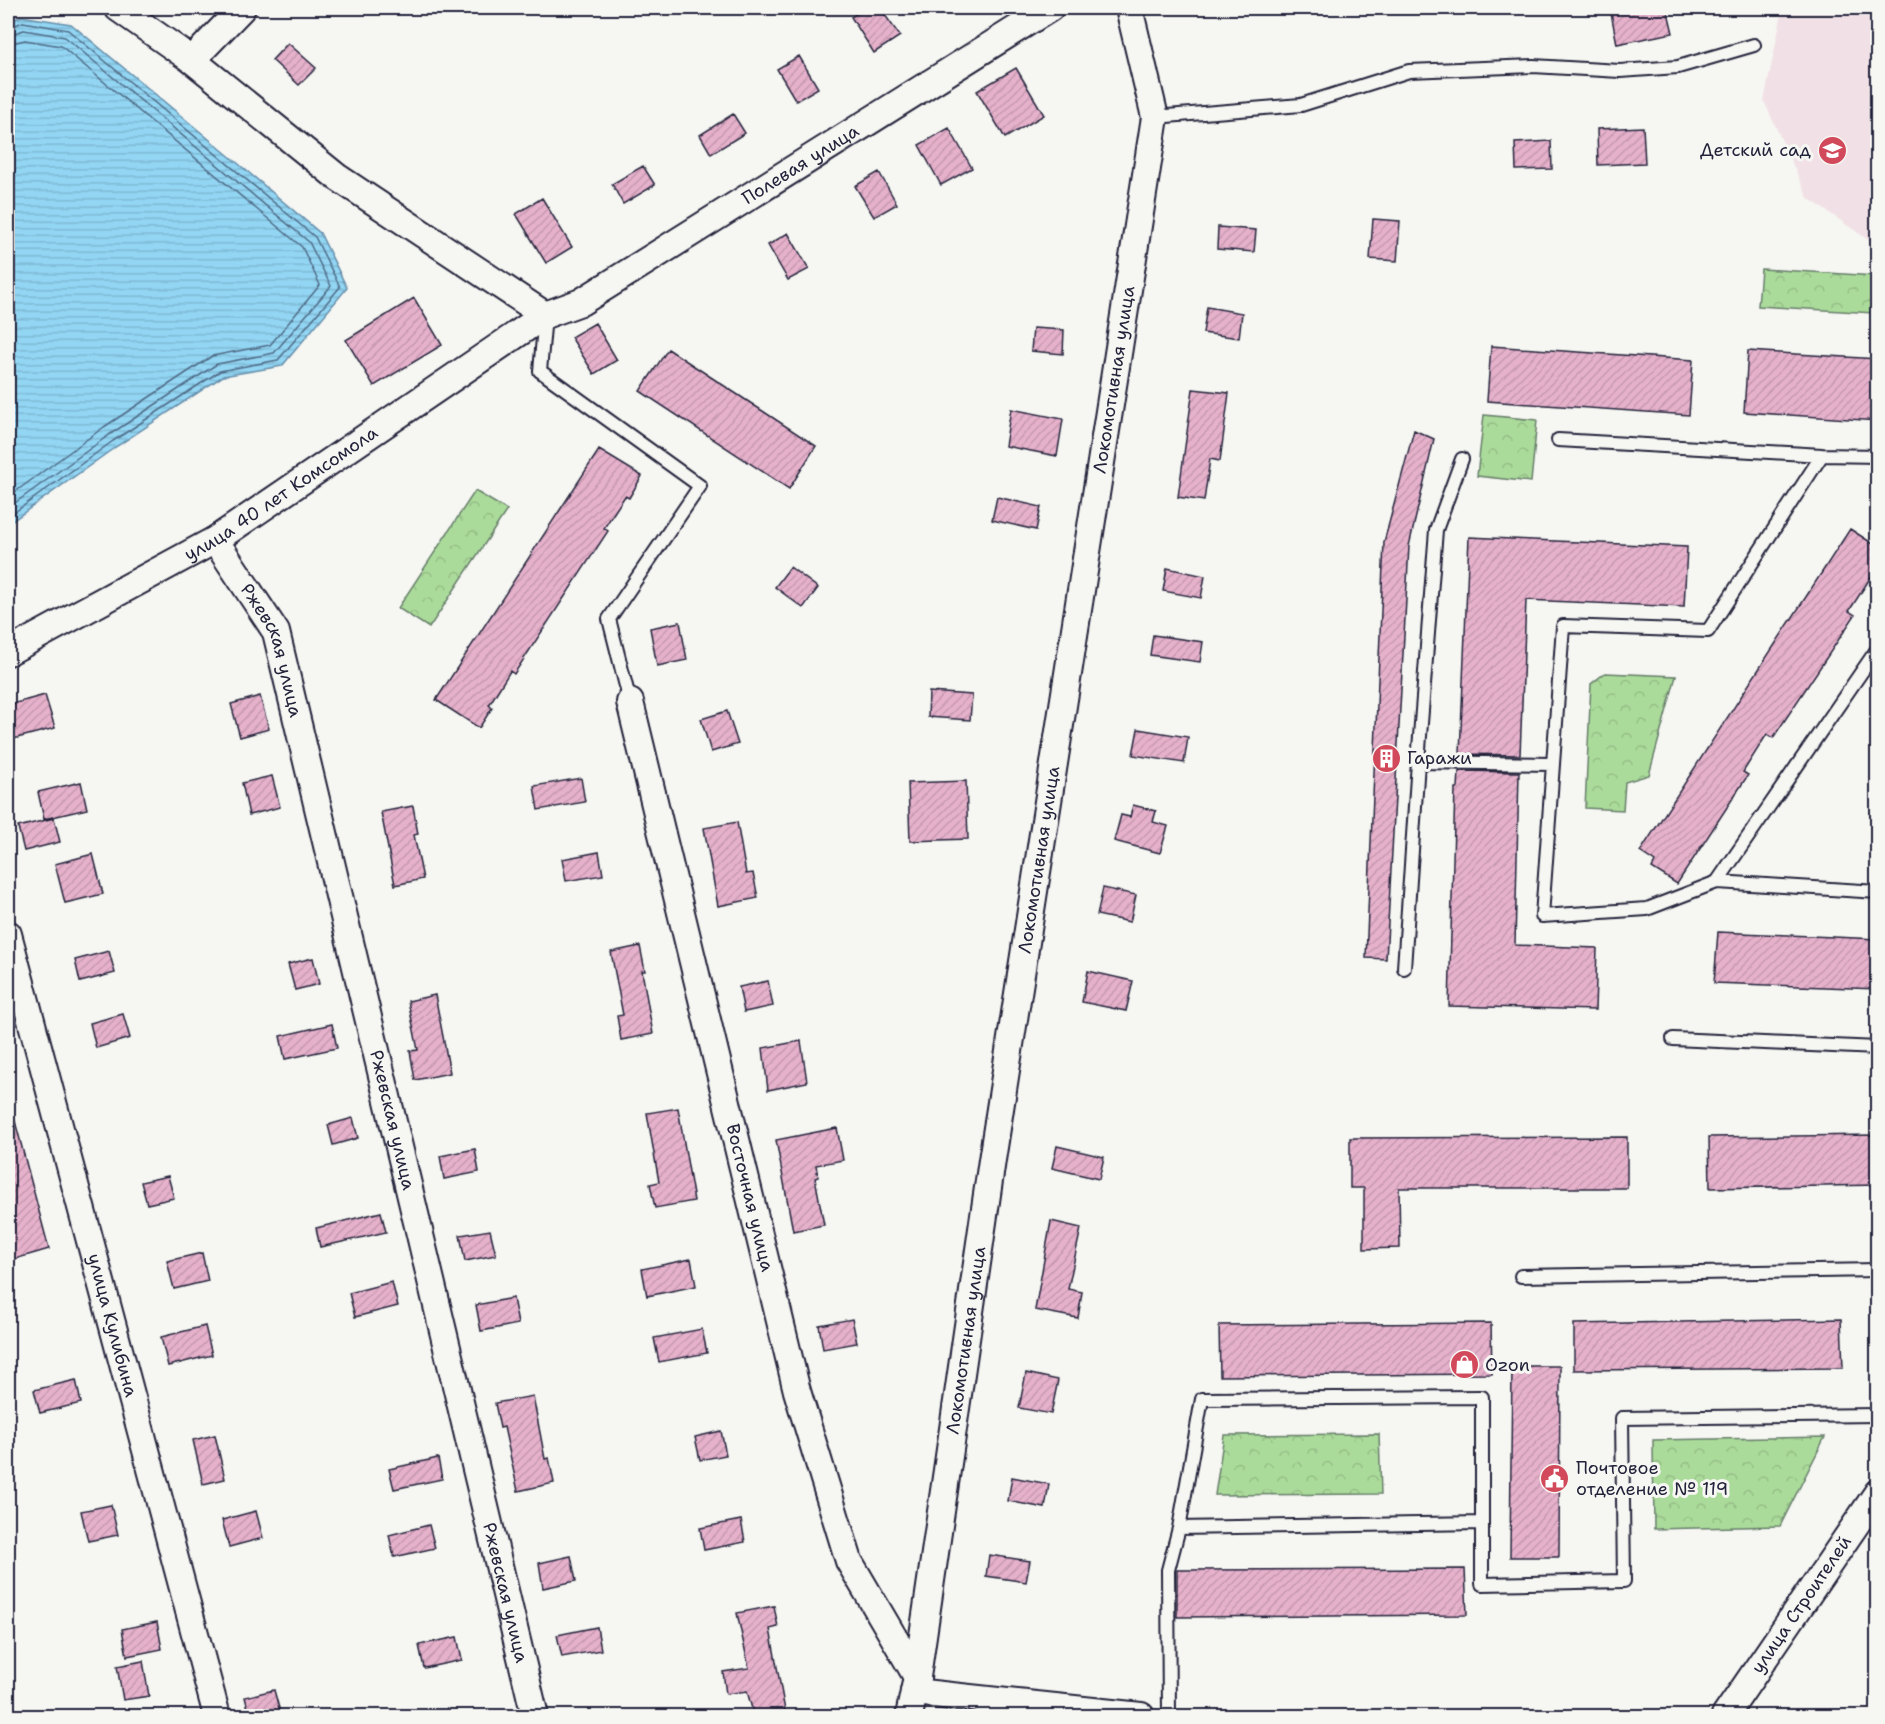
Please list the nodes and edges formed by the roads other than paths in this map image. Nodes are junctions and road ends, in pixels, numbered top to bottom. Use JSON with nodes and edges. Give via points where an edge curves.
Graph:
{"nodes":[{"id":1,"x":118,"y":8,"type":"edge"},
{"id":2,"x":242,"y":8,"type":"edge"},
{"id":3,"x":1050,"y":8,"type":"edge"},
{"id":4,"x":1129,"y":8,"type":"edge"},
{"id":5,"x":1754,"y":45,"type":"dead end"},
{"id":6,"x":192,"y":60,"type":"junction"},
{"id":7,"x":1155,"y":117,"type":"junction"},
{"id":8,"x":545,"y":315,"type":"junction"},
{"id":9,"x":1558,"y":440,"type":"dead end"},
{"id":10,"x":1822,"y":455,"type":"junction"},
{"id":11,"x":1878,"y":456,"type":"edge"},
{"id":12,"x":1462,"y":459,"type":"dead end"},
{"id":13,"x":214,"y":540,"type":"junction"},
{"id":14,"x":1878,"y":648,"type":"edge"},
{"id":15,"x":8,"y":652,"type":"edge"},
{"id":16,"x":630,"y":702,"type":"joint"},
{"id":17,"x":1418,"y":762,"type":"junction"},
{"id":18,"x":1553,"y":764,"type":"junction"},
{"id":19,"x":1717,"y":882,"type":"junction"},
{"id":20,"x":1878,"y":892,"type":"edge"},
{"id":21,"x":8,"y":934,"type":"edge"},
{"id":22,"x":1404,"y":968,"type":"dead end"},
{"id":23,"x":1673,"y":1039,"type":"dead end"},
{"id":24,"x":1878,"y":1048,"type":"edge"},
{"id":25,"x":1878,"y":1270,"type":"edge"},
{"id":26,"x":1521,"y":1276,"type":"dead end"},
{"id":27,"x":1878,"y":1415,"type":"edge"},
{"id":28,"x":1878,"y":1492,"type":"edge"},
{"id":29,"x":1482,"y":1523,"type":"junction"},
{"id":30,"x":1179,"y":1528,"type":"junction"},
{"id":31,"x":913,"y":1695,"type":"edge"},
{"id":32,"x":217,"y":1716,"type":"edge"},
{"id":33,"x":535,"y":1716,"type":"edge"},
{"id":34,"x":1142,"y":1716,"type":"edge"},
{"id":35,"x":1169,"y":1716,"type":"edge"},
{"id":36,"x":1725,"y":1716,"type":"edge"}],
"edges":[{"from":1,"to":6,"type":"street"},
{"from":2,"to":6,"type":"street"},
{"from":3,"to":8,"type":"street","name":"Полевая улица","via":[[581,302]]},
{"from":4,"to":7,"type":"street","name":"Локомотивная улица"},
{"from":5,"to":7,"type":"lane","via":[[1678,67],[1620,71],[1533,66],[1409,71],[1301,105]]},
{"from":6,"to":8,"type":"street","via":[[337,177]]},
{"from":7,"to":31,"type":"street","name":"Локомотивная улица"},
{"from":8,"to":13,"type":"street","name":"улица 40 лет Комсомола"},
{"from":8,"to":16,"type":"lane","via":[[540,371],[700,486],[609,619]]},
{"from":9,"to":10,"type":"lane"},
{"from":10,"to":11,"type":"lane"},
{"from":10,"to":18,"type":"lane","via":[[1708,631],[1563,626]]},
{"from":12,"to":17,"type":"lane","via":[[1436,530]]},
{"from":13,"to":15,"type":"street","name":"улица 40 лет Комсомола"},
{"from":13,"to":33,"type":"street","name":"Ржевская улица","via":[[276,633]]},
{"from":14,"to":19,"type":"lane"},
{"from":16,"to":31,"type":"street","name":"Восточная улица","via":[[797,1391],[849,1561]]},
{"from":17,"to":18,"type":"lane"},
{"from":17,"to":22,"type":"lane"},
{"from":18,"to":19,"type":"lane","via":[[1542,916],[1647,909]]},
{"from":19,"to":20,"type":"lane"},
{"from":21,"to":32,"type":"street","name":"улица Кулибина"},
{"from":23,"to":24,"type":"lane"},
{"from":25,"to":26,"type":"lane"},
{"from":27,"to":29,"type":"lane","via":[[1622,1418],[1624,1581],[1482,1584]]},
{"from":28,"to":36,"type":"street","name":"улица Строителей"},
{"from":29,"to":30,"type":"lane"},
{"from":29,"to":30,"type":"lane","via":[[1482,1397],[1202,1399]]},
{"from":30,"to":35,"type":"lane","via":[[1168,1570]]},
{"from":31,"to":34,"type":"street"}]}
